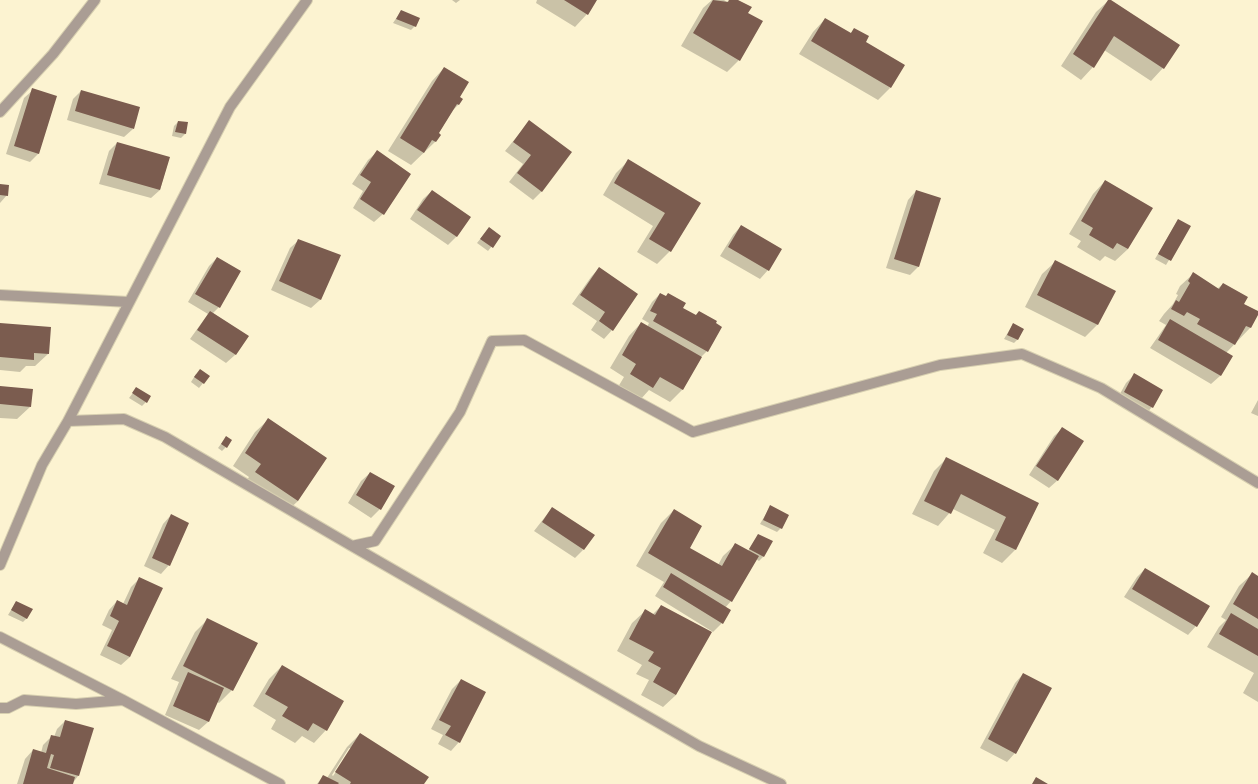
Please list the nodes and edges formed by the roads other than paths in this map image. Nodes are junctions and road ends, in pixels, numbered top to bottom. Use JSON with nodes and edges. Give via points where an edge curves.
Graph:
{"nodes":[{"id":1,"x":95,"y":0,"type":"edge"},
{"id":2,"x":307,"y":0,"type":"edge"},
{"id":3,"x":0,"y":112,"type":"edge"},
{"id":4,"x":0,"y":295,"type":"edge"},
{"id":5,"x":129,"y":302,"type":"junction"},
{"id":6,"x":68,"y":421,"type":"junction"},
{"id":7,"x":1258,"y":483,"type":"edge"},
{"id":8,"x":352,"y":546,"type":"junction"},
{"id":9,"x":0,"y":565,"type":"edge"},
{"id":10,"x":0,"y":637,"type":"edge"},
{"id":11,"x":123,"y":700,"type":"junction"},
{"id":12,"x":0,"y":708,"type":"edge"},
{"id":13,"x":280,"y":784,"type":"edge"},
{"id":14,"x":781,"y":784,"type":"edge"}],
"edges":[{"from":1,"to":3,"type":"street","via":[[53,54]]},
{"from":2,"to":5,"type":"street","via":[[230,107]]},
{"from":4,"to":5,"type":"street"},
{"from":5,"to":6,"type":"street"},
{"from":6,"to":8,"type":"street","via":[[124,419],[158,434]]},
{"from":6,"to":9,"type":"street","via":[[42,465]]},
{"from":7,"to":8,"type":"street","via":[[1101,388],[1022,354],[940,365],[693,432],[524,340],[492,341],[460,412],[376,541]]},
{"from":8,"to":14,"type":"street","via":[[699,746]]},
{"from":10,"to":11,"type":"street"},
{"from":11,"to":12,"type":"street","via":[[76,704],[24,700],[8,708]]},
{"from":11,"to":13,"type":"street"}]}
